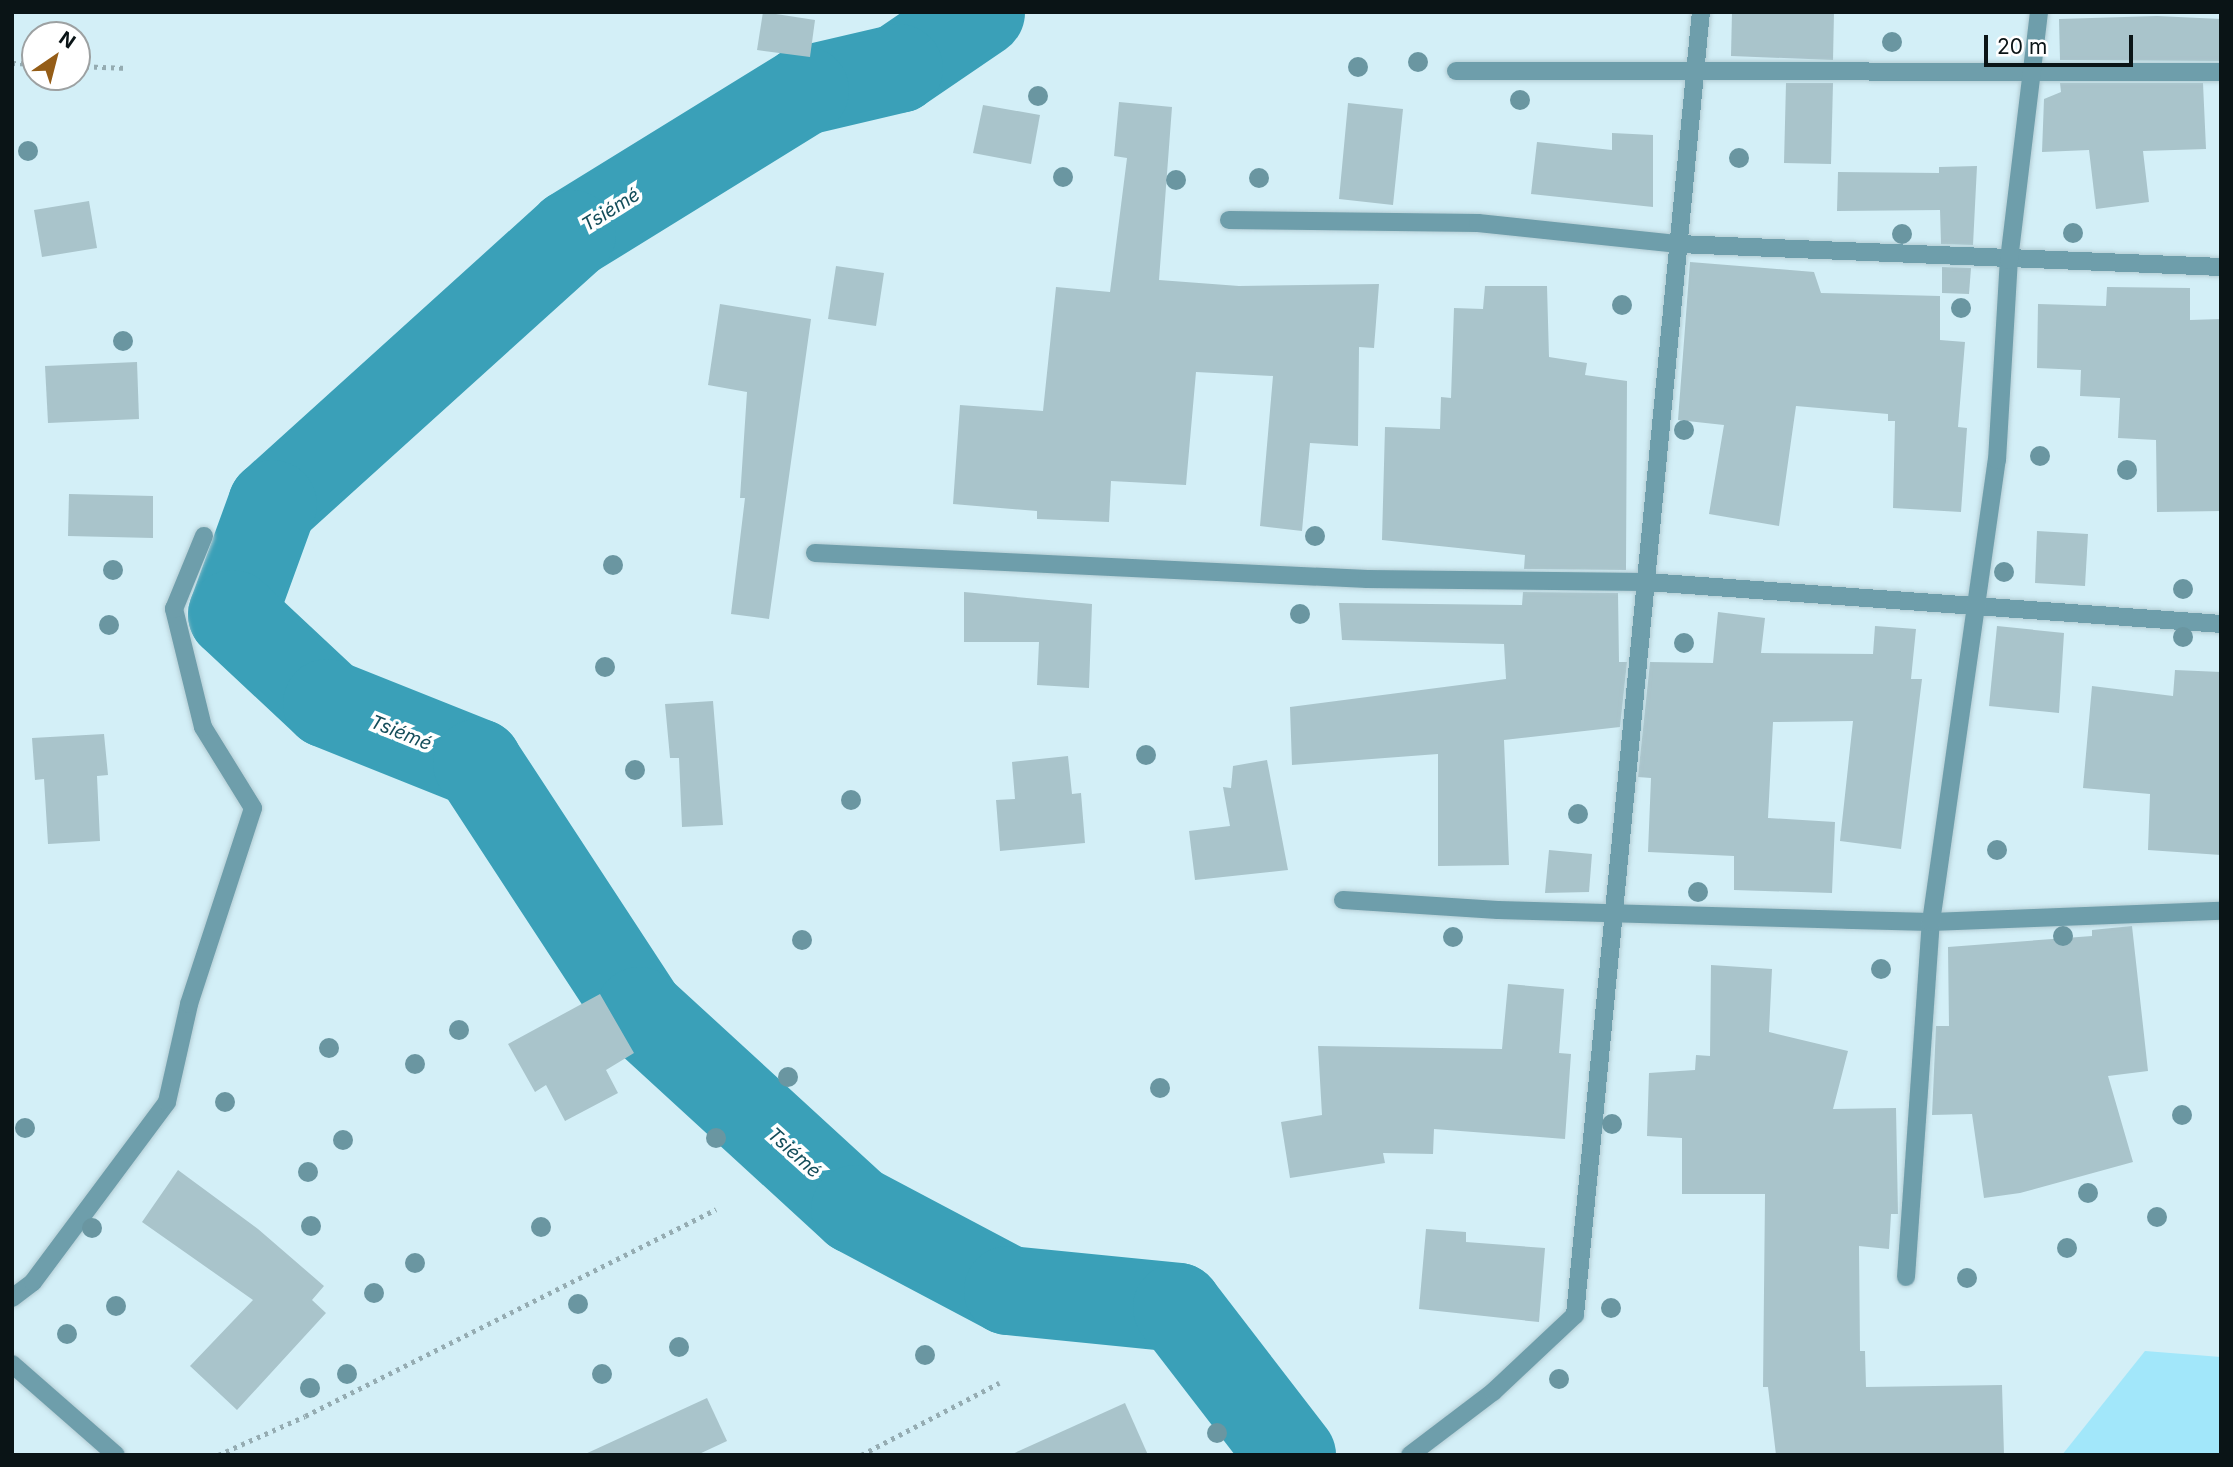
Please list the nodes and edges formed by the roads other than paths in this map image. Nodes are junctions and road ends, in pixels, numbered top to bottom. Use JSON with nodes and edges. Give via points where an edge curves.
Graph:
{"nodes":[{"id":1,"x":1701,"y":12,"type":"edge"},
{"id":2,"x":2039,"y":12,"type":"edge"},
{"id":3,"x":2031,"y":69,"type":"junction"},
{"id":4,"x":1456,"y":71,"type":"dead end"},
{"id":5,"x":1697,"y":71,"type":"junction"},
{"id":6,"x":2221,"y":72,"type":"edge"},
{"id":7,"x":1229,"y":220,"type":"dead end"},
{"id":8,"x":1678,"y":244,"type":"junction"},
{"id":9,"x":2009,"y":260,"type":"junction"},
{"id":10,"x":2221,"y":267,"type":"edge"},
{"id":11,"x":204,"y":536,"type":"dead end"},
{"id":12,"x":815,"y":553,"type":"dead end"},
{"id":13,"x":1647,"y":582,"type":"junction"},
{"id":14,"x":1975,"y":609,"type":"junction"},
{"id":15,"x":2221,"y":624,"type":"edge"},
{"id":16,"x":1343,"y":900,"type":"dead end"},
{"id":17,"x":2221,"y":911,"type":"edge"},
{"id":18,"x":1614,"y":913,"type":"junction"},
{"id":19,"x":1931,"y":922,"type":"junction"},
{"id":20,"x":1906,"y":1277,"type":"dead end"},
{"id":21,"x":12,"y":1298,"type":"edge"},
{"id":22,"x":12,"y":1364,"type":"edge"},
{"id":23,"x":116,"y":1455,"type":"edge"},
{"id":24,"x":1410,"y":1455,"type":"edge"}],
"edges":[{"from":1,"to":5,"type":"street"},
{"from":2,"to":3,"type":"street"},
{"from":3,"to":5,"type":"street"},
{"from":3,"to":6,"type":"street"},
{"from":3,"to":9,"type":"street"},
{"from":4,"to":5,"type":"street"},
{"from":5,"to":8,"type":"street"},
{"from":7,"to":8,"type":"street","via":[[1478,223]]},
{"from":8,"to":9,"type":"street"},
{"from":8,"to":13,"type":"street"},
{"from":9,"to":10,"type":"street"},
{"from":9,"to":14,"type":"street","via":[[1997,460]]},
{"from":11,"to":21,"type":"street","via":[[174,609],[203,727],[253,808],[189,1004],[167,1102],[33,1282]]},
{"from":12,"to":13,"type":"street","via":[[1367,579]]},
{"from":13,"to":14,"type":"street"},
{"from":13,"to":18,"type":"street"},
{"from":14,"to":15,"type":"street"},
{"from":14,"to":19,"type":"street"},
{"from":16,"to":18,"type":"street"},
{"from":17,"to":19,"type":"street"},
{"from":18,"to":19,"type":"street"},
{"from":18,"to":24,"type":"street","via":[[1575,1315],[1493,1392]]},
{"from":19,"to":20,"type":"street"},
{"from":22,"to":23,"type":"street"}]}
